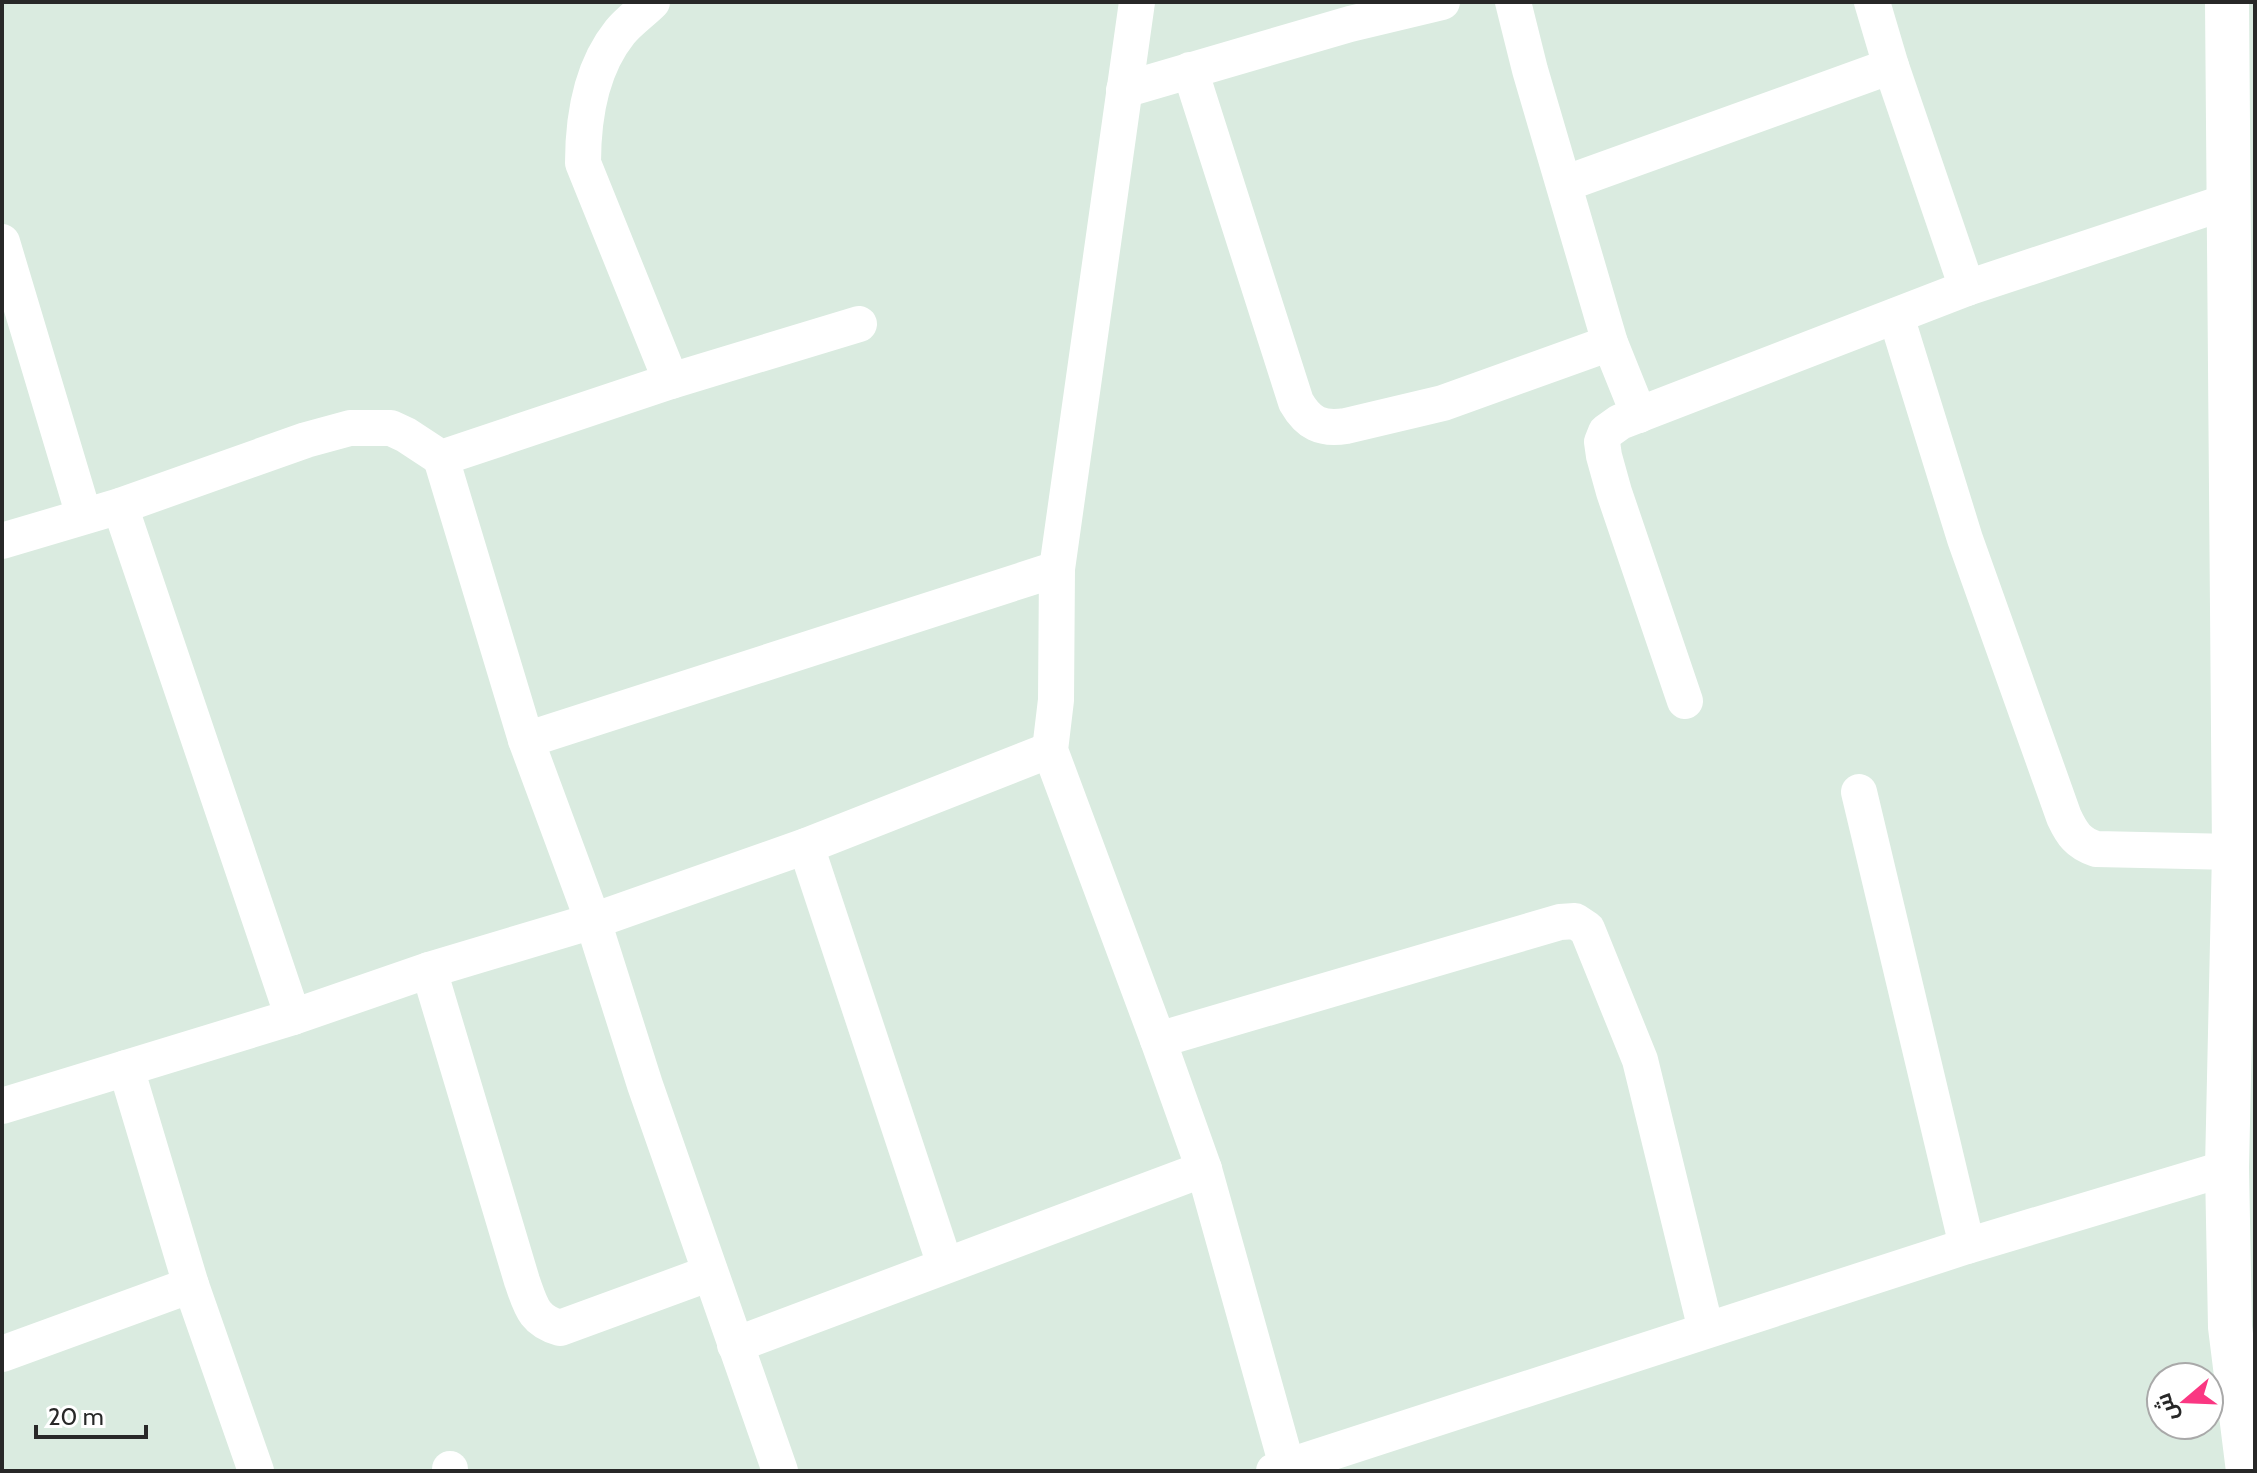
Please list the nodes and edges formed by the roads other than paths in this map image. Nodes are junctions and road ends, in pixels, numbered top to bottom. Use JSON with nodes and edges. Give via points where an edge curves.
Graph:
{"nodes":[{"id":1,"x":652,"y":2,"type":"edge"},
{"id":2,"x":1137,"y":2,"type":"edge"},
{"id":3,"x":1442,"y":2,"type":"edge"},
{"id":4,"x":1513,"y":2,"type":"edge"},
{"id":5,"x":1872,"y":2,"type":"edge"},
{"id":6,"x":2227,"y":2,"type":"edge"},
{"id":7,"x":1891,"y":66,"type":"junction"},
{"id":8,"x":1190,"y":70,"type":"junction"},
{"id":9,"x":1124,"y":90,"type":"junction"},
{"id":10,"x":1564,"y":184,"type":"junction"},
{"id":11,"x":2229,"y":201,"type":"junction"},
{"id":12,"x":2,"y":242,"type":"edge"},
{"id":13,"x":1967,"y":288,"type":"junction"},
{"id":14,"x":1896,"y":316,"type":"junction"},
{"id":15,"x":859,"y":324,"type":"dead end"},
{"id":16,"x":1610,"y":343,"type":"junction"},
{"id":17,"x":671,"y":381,"type":"junction"},
{"id":18,"x":1639,"y":415,"type":"junction"},
{"id":19,"x":441,"y":458,"type":"junction"},
{"id":20,"x":120,"y":506,"type":"junction"},
{"id":21,"x":84,"y":516,"type":"junction"},
{"id":22,"x":2,"y":541,"type":"edge"},
{"id":23,"x":1057,"y":569,"type":"junction"},
{"id":24,"x":1685,"y":701,"type":"dead end"},
{"id":25,"x":526,"y":740,"type":"junction"},
{"id":26,"x":1050,"y":750,"type":"junction"},
{"id":27,"x":1859,"y":792,"type":"dead end"},
{"id":28,"x":806,"y":846,"type":"junction"},
{"id":29,"x":2234,"y":852,"type":"junction"},
{"id":30,"x":593,"y":921,"type":"junction"},
{"id":31,"x":429,"y":970,"type":"junction"},
{"id":32,"x":293,"y":1017,"type":"junction"},
{"id":33,"x":1158,"y":1040,"type":"junction"},
{"id":34,"x":126,"y":1068,"type":"junction"},
{"id":35,"x":5,"y":1097,"type":"edge"},
{"id":36,"x":2227,"y":1168,"type":"junction"},
{"id":37,"x":1204,"y":1169,"type":"junction"},
{"id":38,"x":1967,"y":1246,"type":"junction"},
{"id":39,"x":945,"y":1265,"type":"junction"},
{"id":40,"x":710,"y":1273,"type":"junction"},
{"id":41,"x":191,"y":1285,"type":"junction"},
{"id":42,"x":1706,"y":1330,"type":"junction"},
{"id":43,"x":735,"y":1345,"type":"junction"},
{"id":44,"x":2,"y":1354,"type":"edge"},
{"id":45,"x":1280,"y":1469,"type":"edge"},
{"id":46,"x":256,"y":1471,"type":"edge"},
{"id":47,"x":780,"y":1471,"type":"edge"},
{"id":48,"x":2248,"y":1471,"type":"edge"}],
"edges":[{"from":1,"to":17,"type":"street","via":[[620,31],[601,61],[583,135],[583,163]]},
{"from":2,"to":9,"type":"street"},
{"from":3,"to":8,"type":"street"},
{"from":4,"to":10,"type":"street"},
{"from":5,"to":7,"type":"street"},
{"from":6,"to":11,"type":"street"},
{"from":7,"to":10,"type":"street"},
{"from":7,"to":13,"type":"street"},
{"from":8,"to":9,"type":"street"},
{"from":8,"to":16,"type":"street","via":[[1296,402],[1315,425],[1331,429],[1443,403]]},
{"from":9,"to":23,"type":"street"},
{"from":10,"to":16,"type":"street"},
{"from":11,"to":13,"type":"street"},
{"from":11,"to":29,"type":"street"},
{"from":12,"to":21,"type":"street"},
{"from":13,"to":14,"type":"street"},
{"from":14,"to":18,"type":"street"},
{"from":14,"to":29,"type":"street","via":[[1965,539],[2073,836],[2096,849]]},
{"from":15,"to":17,"type":"street"},
{"from":16,"to":18,"type":"street"},
{"from":17,"to":19,"type":"street"},
{"from":18,"to":24,"type":"street","via":[[1606,432],[1602,442]]},
{"from":19,"to":20,"type":"street","via":[[391,428],[350,428]]},
{"from":19,"to":25,"type":"street"},
{"from":20,"to":21,"type":"street"},
{"from":20,"to":32,"type":"street"},
{"from":21,"to":22,"type":"street"},
{"from":23,"to":25,"type":"street"},
{"from":23,"to":26,"type":"street","via":[[1056,700]]},
{"from":25,"to":30,"type":"street"},
{"from":26,"to":28,"type":"street"},
{"from":26,"to":33,"type":"street"},
{"from":27,"to":38,"type":"street"},
{"from":28,"to":30,"type":"street"},
{"from":28,"to":39,"type":"street"},
{"from":29,"to":36,"type":"street"},
{"from":30,"to":31,"type":"street"},
{"from":30,"to":40,"type":"street"},
{"from":31,"to":32,"type":"street"},
{"from":31,"to":40,"type":"street","via":[[522,1281],[533,1311],[544,1323],[560,1328]]},
{"from":32,"to":34,"type":"street"},
{"from":33,"to":37,"type":"street"},
{"from":33,"to":42,"type":"street","via":[[1575,921],[1587,929],[1640,1060]]},
{"from":34,"to":35,"type":"street"},
{"from":34,"to":41,"type":"street"},
{"from":36,"to":38,"type":"street"},
{"from":36,"to":48,"type":"street","via":[[2230,1327]]},
{"from":37,"to":39,"type":"street"},
{"from":37,"to":45,"type":"street"},
{"from":38,"to":42,"type":"street"},
{"from":39,"to":43,"type":"street"},
{"from":40,"to":43,"type":"street"},
{"from":41,"to":44,"type":"street"},
{"from":41,"to":46,"type":"street"},
{"from":42,"to":45,"type":"street"},
{"from":43,"to":47,"type":"street"}]}
